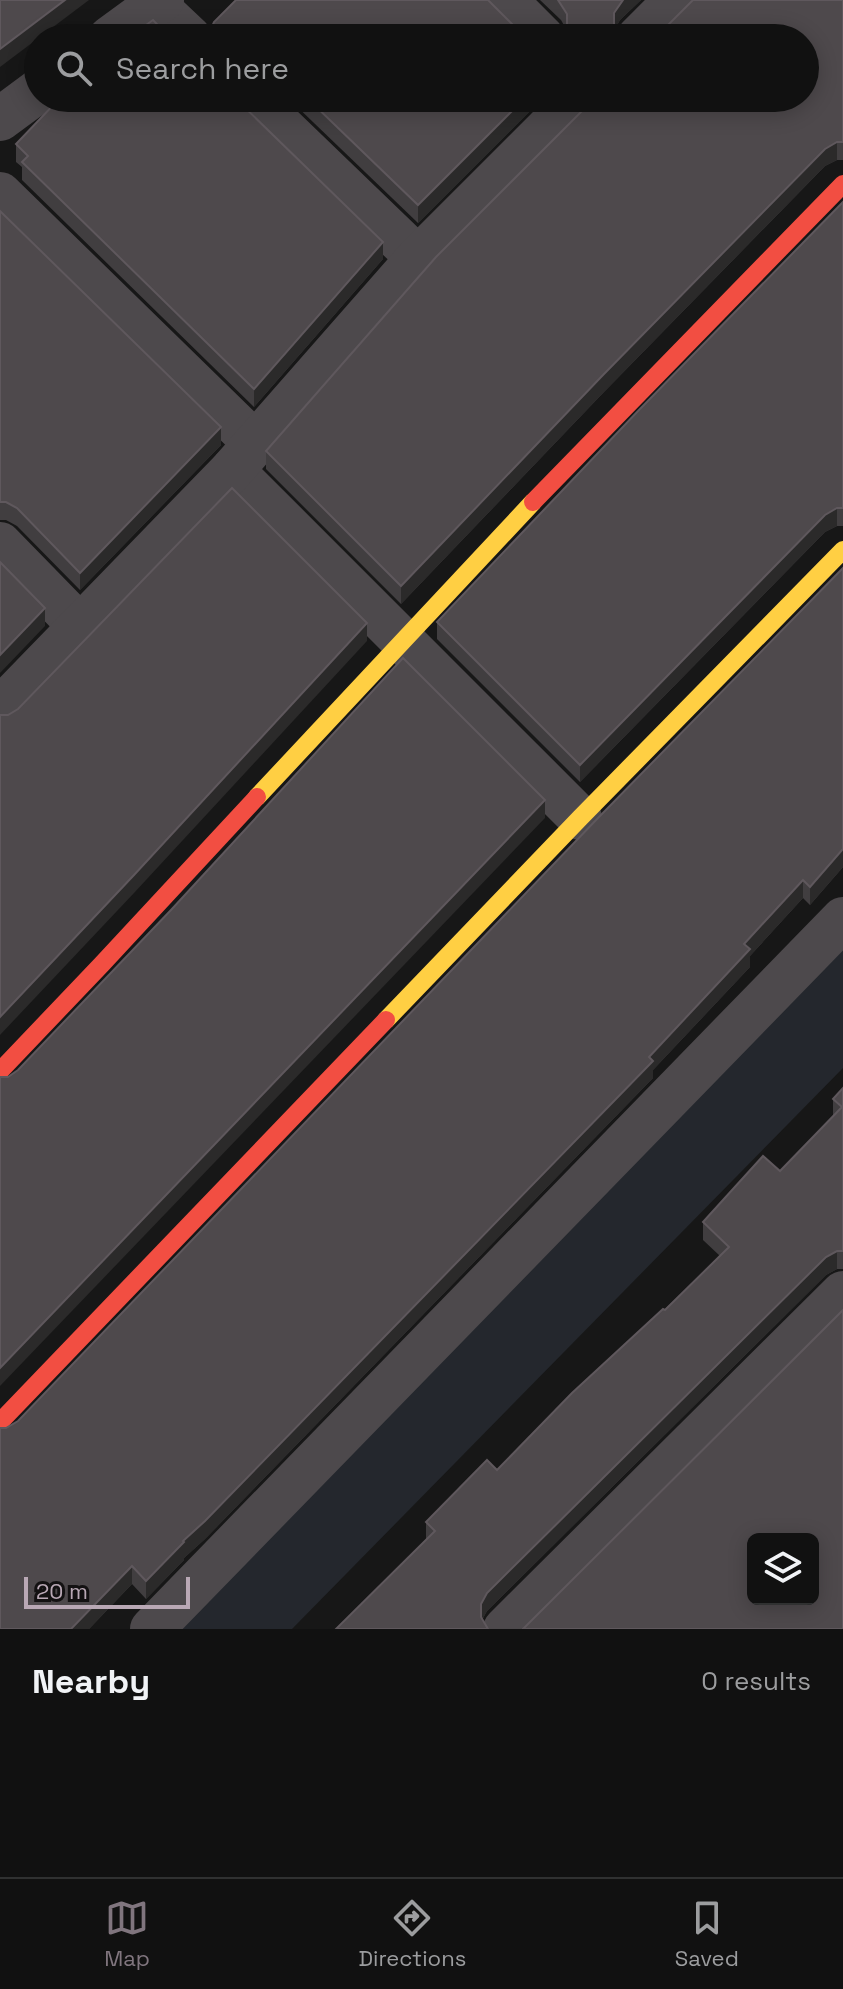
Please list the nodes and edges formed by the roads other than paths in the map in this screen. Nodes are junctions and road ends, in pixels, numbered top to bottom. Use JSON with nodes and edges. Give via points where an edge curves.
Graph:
{"nodes":[{"id":1,"x":505,"y":0,"type":"edge"},
{"id":2,"x":676,"y":0,"type":"edge"},
{"id":3,"x":159,"y":2,"type":"edge"},
{"id":4,"x":129,"y":24,"type":"edge"},
{"id":5,"x":178,"y":24,"type":"edge"},
{"id":6,"x":529,"y":24,"type":"edge"},
{"id":7,"x":652,"y":24,"type":"edge"},
{"id":8,"x":24,"y":101,"type":"edge"},
{"id":9,"x":267,"y":112,"type":"edge"},
{"id":10,"x":564,"y":112,"type":"edge"},
{"id":11,"x":0,"y":119,"type":"edge"},
{"id":12,"x":843,"y":184,"type":"edge"},
{"id":13,"x":0,"y":194,"type":"edge"},
{"id":14,"x":418,"y":258,"type":"junction"},
{"id":15,"x":244,"y":457,"type":"junction"},
{"id":16,"x":0,"y":544,"type":"edge"},
{"id":17,"x":843,"y":550,"type":"edge"},
{"id":18,"x":80,"y":626,"type":"junction"},
{"id":19,"x":403,"y":639,"type":"junction"},
{"id":20,"x":0,"y":709,"type":"edge"},
{"id":21,"x":580,"y":818,"type":"junction"},
{"id":22,"x":843,"y":919,"type":"edge"},
{"id":23,"x":0,"y":1071,"type":"edge"},
{"id":24,"x":843,"y":1293,"type":"edge"},
{"id":25,"x":0,"y":1422,"type":"edge"},
{"id":26,"x":152,"y":1629,"type":"edge"},
{"id":27,"x":505,"y":1629,"type":"edge"}],
"edges":[{"from":1,"to":6,"type":"street"},
{"from":2,"to":7,"type":"street"},
{"from":3,"to":4,"type":"street"},
{"from":3,"to":5,"type":"street"},
{"from":8,"to":11,"type":"street"},
{"from":9,"to":14,"type":"street"},
{"from":10,"to":14,"type":"street"},
{"from":12,"to":19,"type":"street"},
{"from":13,"to":15,"type":"street"},
{"from":14,"to":15,"type":"street"},
{"from":15,"to":18,"type":"street"},
{"from":15,"to":19,"type":"street"},
{"from":16,"to":18,"type":"street"},
{"from":17,"to":21,"type":"street"},
{"from":18,"to":20,"type":"street"},
{"from":19,"to":21,"type":"street"},
{"from":19,"to":23,"type":"street"},
{"from":21,"to":25,"type":"street"},
{"from":22,"to":26,"type":"street"},
{"from":24,"to":27,"type":"street"}]}
